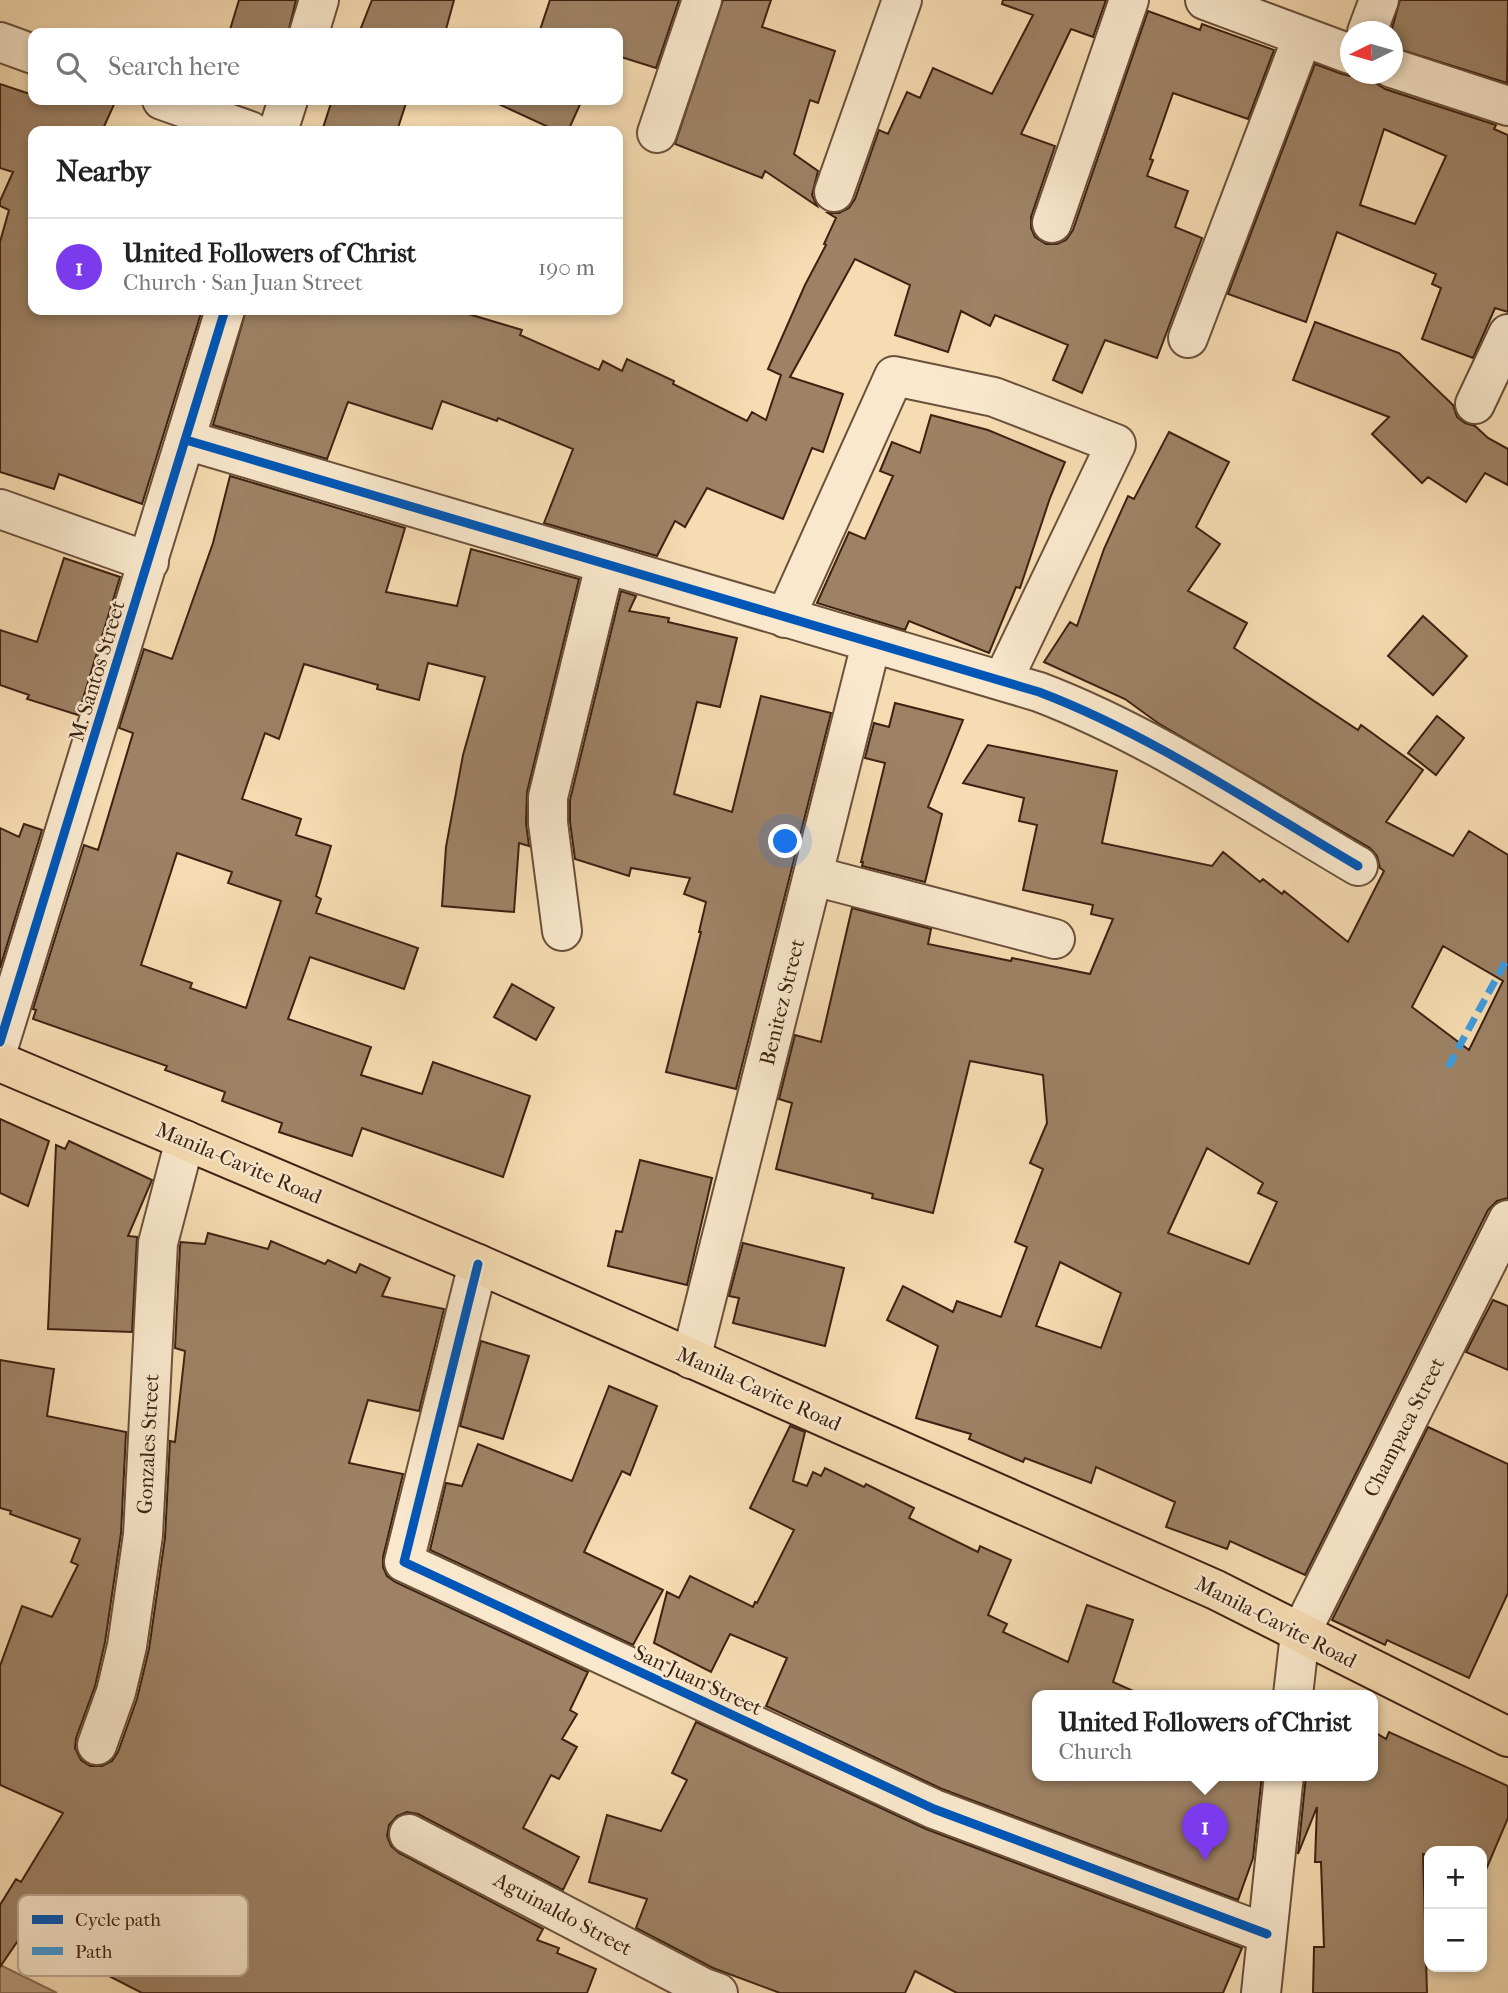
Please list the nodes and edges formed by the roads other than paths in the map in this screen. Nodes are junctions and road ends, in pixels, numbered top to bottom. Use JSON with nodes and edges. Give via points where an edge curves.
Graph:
{"nodes":[{"id":1,"x":319,"y":0,"type":"edge"},
{"id":2,"x":702,"y":0,"type":"edge"},
{"id":3,"x":902,"y":0,"type":"edge"},
{"id":4,"x":1129,"y":0,"type":"edge"},
{"id":5,"x":1205,"y":0,"type":"edge"},
{"id":6,"x":1379,"y":0,"type":"edge"},
{"id":7,"x":1371,"y":21,"type":"edge"},
{"id":8,"x":311,"y":28,"type":"edge"},
{"id":9,"x":1302,"y":37,"type":"junction"},
{"id":10,"x":0,"y":42,"type":"edge"},
{"id":11,"x":1340,"y":50,"type":"edge"},
{"id":12,"x":28,"y":52,"type":"edge"},
{"id":13,"x":1403,"y":72,"type":"edge"},
{"id":14,"x":176,"y":105,"type":"edge"},
{"id":15,"x":286,"y":105,"type":"edge"},
{"id":16,"x":1508,"y":106,"type":"edge"},
{"id":17,"x":236,"y":126,"type":"edge"},
{"id":18,"x":280,"y":126,"type":"edge"},
{"id":19,"x":657,"y":133,"type":"dead end"},
{"id":20,"x":834,"y":192,"type":"dead end"},
{"id":21,"x":1052,"y":223,"type":"dead end"},
{"id":22,"x":224,"y":315,"type":"edge"},
{"id":23,"x":1508,"y":334,"type":"edge"},
{"id":24,"x":1188,"y":338,"type":"dead end"},
{"id":25,"x":1475,"y":404,"type":"dead end"},
{"id":26,"x":186,"y":440,"type":"junction"},
{"id":27,"x":0,"y":509,"type":"edge"},
{"id":28,"x":149,"y":562,"type":"junction"},
{"id":29,"x":605,"y":565,"type":"junction"},
{"id":30,"x":785,"y":618,"type":"junction"},
{"id":31,"x":871,"y":644,"type":"junction"},
{"id":32,"x":1003,"y":680,"type":"junction"},
{"id":33,"x":1358,"y":866,"type":"dead end"},
{"id":34,"x":814,"y":876,"type":"junction"},
{"id":35,"x":562,"y":931,"type":"dead end"},
{"id":36,"x":1055,"y":939,"type":"dead end"},
{"id":37,"x":0,"y":1042,"type":"edge"},
{"id":38,"x":0,"y":1062,"type":"edge"},
{"id":39,"x":185,"y":1140,"type":"junction"},
{"id":40,"x":1508,"y":1220,"type":"edge"},
{"id":41,"x":478,"y":1264,"type":"junction"},
{"id":42,"x":691,"y":1359,"type":"junction"},
{"id":43,"x":1300,"y":1634,"type":"junction"},
{"id":44,"x":1294,"y":1690,"type":"edge"},
{"id":45,"x":1508,"y":1737,"type":"edge"},
{"id":46,"x":97,"y":1745,"type":"dead end"},
{"id":47,"x":1283,"y":1781,"type":"edge"},
{"id":48,"x":409,"y":1834,"type":"dead end"},
{"id":49,"x":1266,"y":1934,"type":"junction"},
{"id":50,"x":718,"y":1993,"type":"edge"},
{"id":51,"x":1261,"y":1993,"type":"edge"}],
"edges":[{"from":1,"to":8,"type":"street"},
{"from":2,"to":19,"type":"street"},
{"from":3,"to":20,"type":"street"},
{"from":4,"to":21,"type":"street"},
{"from":5,"to":9,"type":"street"},
{"from":6,"to":7,"type":"street"},
{"from":9,"to":11,"type":"street"},
{"from":9,"to":24,"type":"street"},
{"from":10,"to":12,"type":"street"},
{"from":13,"to":16,"type":"street"},
{"from":14,"to":17,"type":"street"},
{"from":15,"to":18,"type":"street"},
{"from":22,"to":26,"type":"street","name":"M. Santos Street"},
{"from":23,"to":25,"type":"street"},
{"from":26,"to":28,"type":"street","name":"M. Santos Street"},
{"from":26,"to":29,"type":"street"},
{"from":27,"to":28,"type":"street"},
{"from":28,"to":37,"type":"street","name":"M. Santos Street"},
{"from":29,"to":30,"type":"street"},
{"from":29,"to":35,"type":"street","via":[[548,797]]},
{"from":30,"to":31,"type":"street"},
{"from":30,"to":32,"type":"street","via":[[894,376],[994,397],[1116,444]]},
{"from":31,"to":32,"type":"street"},
{"from":31,"to":34,"type":"street","name":"Benitez Street"},
{"from":32,"to":33,"type":"street","via":[[1134,734]]},
{"from":34,"to":36,"type":"street"},
{"from":34,"to":42,"type":"street","name":"Benitez Street"},
{"from":38,"to":39,"type":"main road","name":"Manila-Cavite Road"},
{"from":39,"to":41,"type":"main road","name":"Manila-Cavite Road"},
{"from":39,"to":46,"type":"street","name":"Gonzales Street","via":[[158,1243],[143,1535],[127,1646]]},
{"from":40,"to":43,"type":"street","name":"Champaca Street"},
{"from":41,"to":42,"type":"main road","name":"Manila-Cavite Road"},
{"from":41,"to":49,"type":"street","name":"San Juan Street","via":[[404,1562],[934,1810]]},
{"from":42,"to":43,"type":"main road","name":"Manila-Cavite Road","via":[[1216,1590]]},
{"from":43,"to":44,"type":"street"},
{"from":43,"to":45,"type":"main road","name":"Manila-Cavite Road"},
{"from":47,"to":49,"type":"street"},
{"from":48,"to":50,"type":"street","name":"Aguinaldo Street"},
{"from":49,"to":51,"type":"street"}]}
